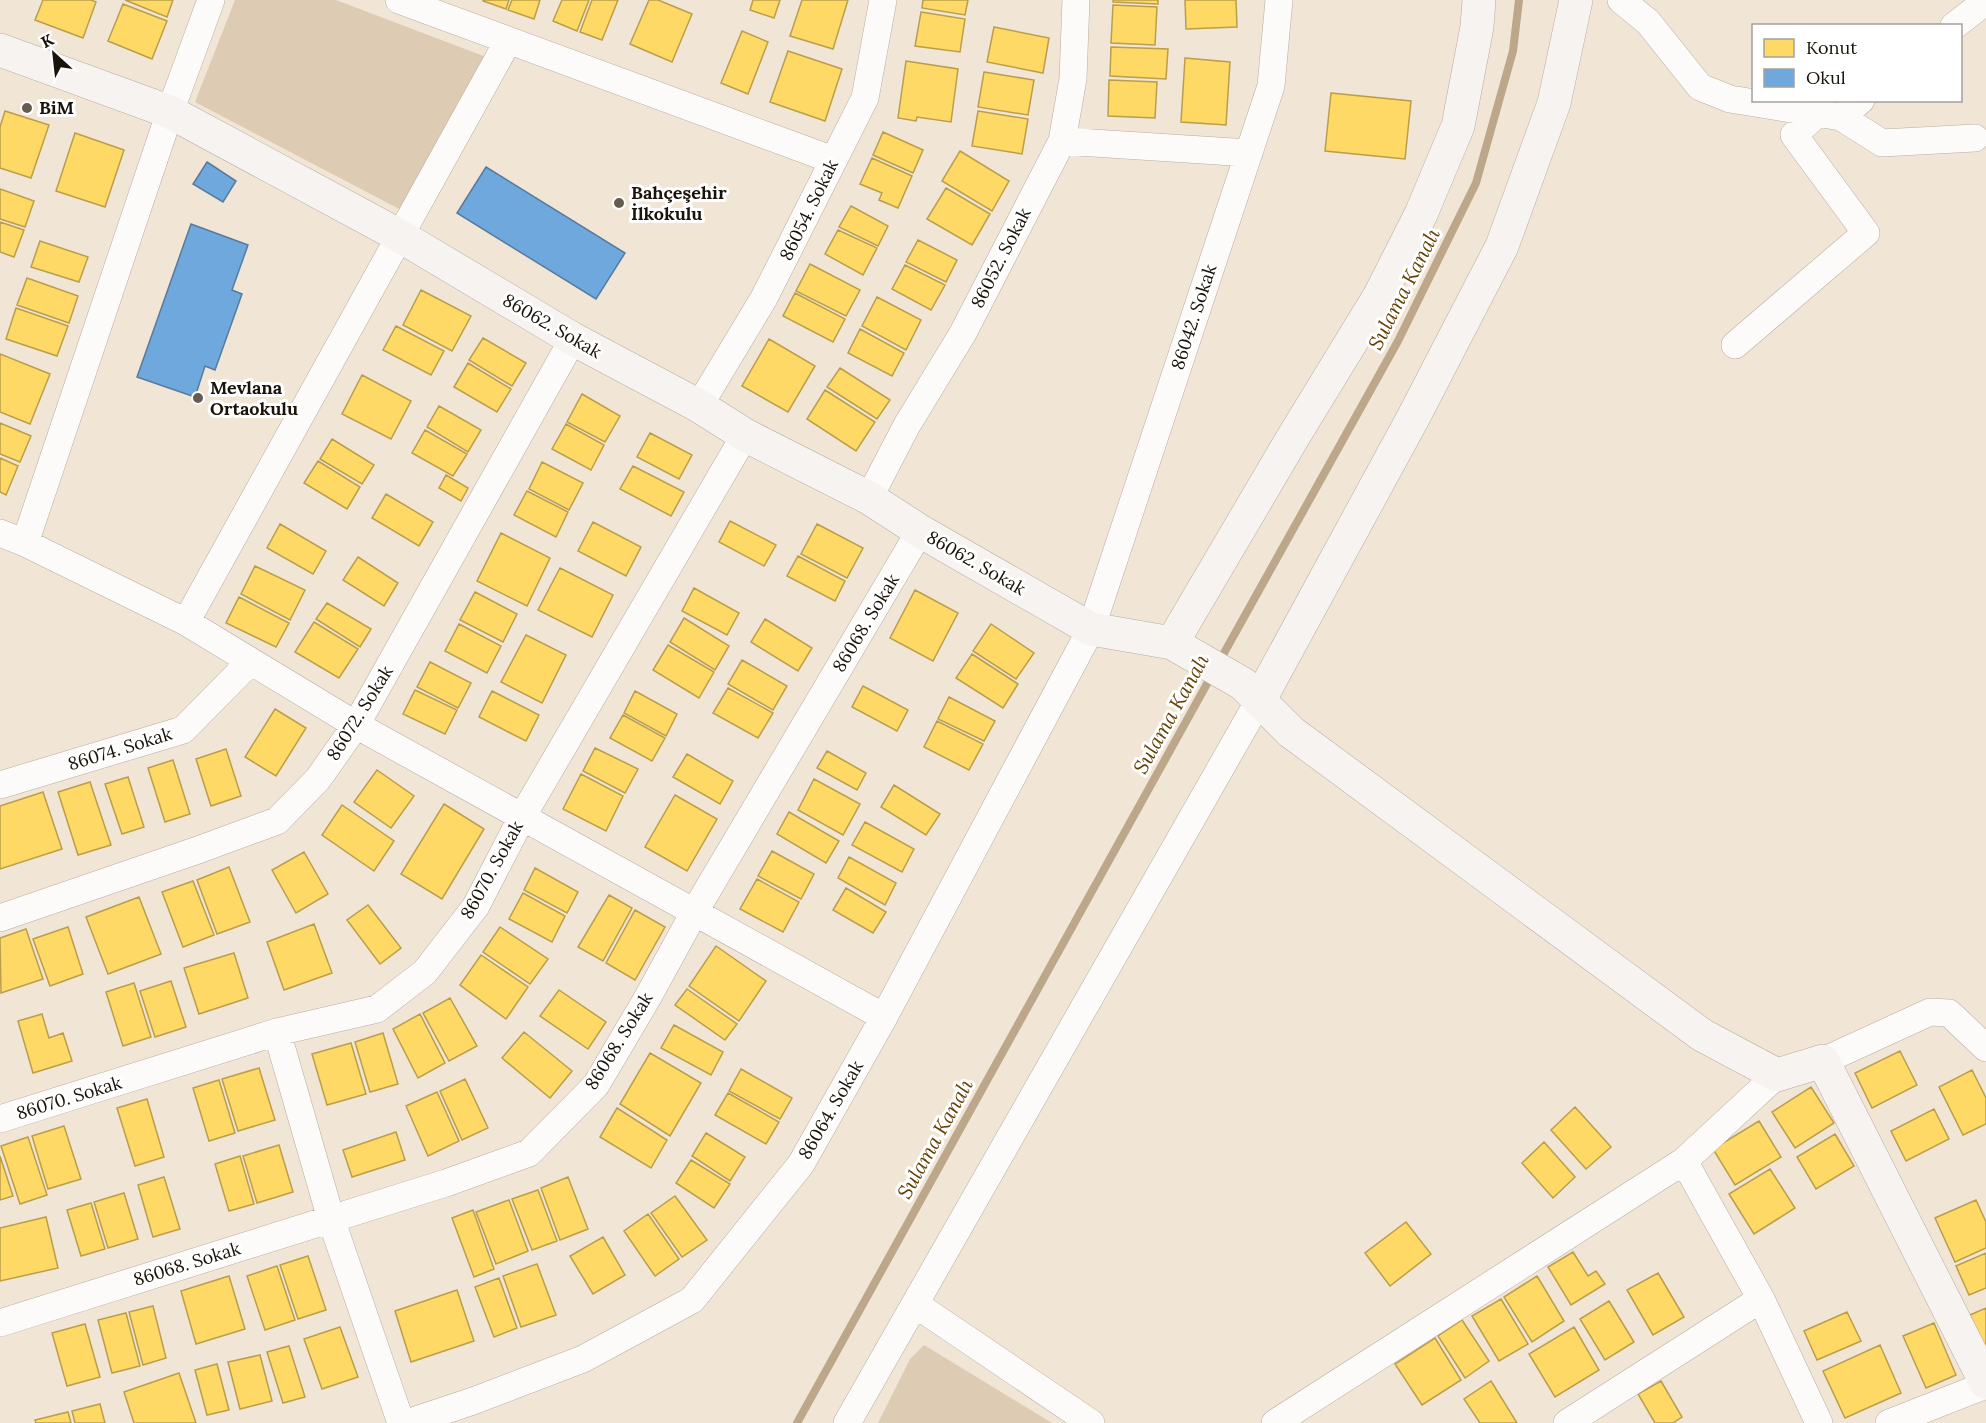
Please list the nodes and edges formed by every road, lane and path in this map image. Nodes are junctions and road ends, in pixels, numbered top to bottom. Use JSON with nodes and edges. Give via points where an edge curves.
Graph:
{"nodes":[{"id":1,"x":211,"y":0,"type":"edge"},
{"id":2,"x":399,"y":0,"type":"edge"},
{"id":3,"x":883,"y":0,"type":"edge"},
{"id":4,"x":1076,"y":0,"type":"edge"},
{"id":5,"x":1279,"y":0,"type":"edge"},
{"id":6,"x":1479,"y":0,"type":"edge"},
{"id":7,"x":1576,"y":0,"type":"edge"},
{"id":8,"x":1621,"y":0,"type":"edge"},
{"id":9,"x":1986,"y":1,"type":"edge"},
{"id":10,"x":1957,"y":24,"type":"edge"},
{"id":11,"x":508,"y":41,"type":"junction"},
{"id":12,"x":0,"y":50,"type":"edge"},
{"id":13,"x":1752,"y":101,"type":"edge"},
{"id":14,"x":1760,"y":102,"type":"edge"},
{"id":15,"x":1840,"y":110,"type":"edge"},
{"id":16,"x":170,"y":112,"type":"junction"},
{"id":17,"x":1975,"y":138,"type":"dead end"},
{"id":18,"x":1062,"y":141,"type":"junction"},
{"id":19,"x":1249,"y":153,"type":"junction"},
{"id":20,"x":833,"y":160,"type":"junction"},
{"id":21,"x":400,"y":236,"type":"junction"},
{"id":22,"x":573,"y":339,"type":"junction"},
{"id":23,"x":1735,"y":345,"type":"dead end"},
{"id":24,"x":699,"y":406,"type":"junction"},
{"id":25,"x":745,"y":435,"type":"junction"},
{"id":26,"x":869,"y":498,"type":"junction"},
{"id":27,"x":920,"y":531,"type":"junction"},
{"id":28,"x":0,"y":534,"type":"edge"},
{"id":29,"x":25,"y":543,"type":"junction"},
{"id":30,"x":186,"y":622,"type":"junction"},
{"id":31,"x":1090,"y":629,"type":"junction"},
{"id":32,"x":1180,"y":648,"type":"junction"},
{"id":33,"x":250,"y":662,"type":"junction"},
{"id":34,"x":1251,"y":692,"type":"junction"},
{"id":35,"x":356,"y":725,"type":"junction"},
{"id":36,"x":0,"y":785,"type":"edge"},
{"id":37,"x":522,"y":817,"type":"junction"},
{"id":38,"x":695,"y":911,"type":"junction"},
{"id":39,"x":0,"y":918,"type":"edge"},
{"id":40,"x":884,"y":1017,"type":"junction"},
{"id":41,"x":278,"y":1032,"type":"junction"},
{"id":42,"x":1986,"y":1048,"type":"edge"},
{"id":43,"x":1823,"y":1061,"type":"junction"},
{"id":44,"x":1777,"y":1075,"type":"junction"},
{"id":45,"x":0,"y":1119,"type":"edge"},
{"id":46,"x":1684,"y":1161,"type":"junction"},
{"id":47,"x":332,"y":1219,"type":"junction"},
{"id":48,"x":1761,"y":1299,"type":"junction"},
{"id":49,"x":915,"y":1304,"type":"junction"},
{"id":50,"x":0,"y":1323,"type":"edge"},
{"id":51,"x":1986,"y":1384,"type":"edge"},
{"id":52,"x":401,"y":1423,"type":"edge"},
{"id":53,"x":407,"y":1423,"type":"edge"},
{"id":54,"x":847,"y":1423,"type":"edge"},
{"id":55,"x":1091,"y":1423,"type":"edge"},
{"id":56,"x":1275,"y":1423,"type":"edge"},
{"id":57,"x":1567,"y":1423,"type":"edge"},
{"id":58,"x":1819,"y":1423,"type":"edge"},
{"id":59,"x":1889,"y":1423,"type":"edge"}],
"edges":[{"from":1,"to":16,"type":"street"},
{"from":2,"to":11,"type":"street"},
{"from":3,"to":20,"type":"street","name":"86054. Sokak","via":[[865,98]]},
{"from":4,"to":18,"type":"street","name":"86052. Sokak","via":[[1073,79]]},
{"from":5,"to":19,"type":"street","name":"86042. Sokak","via":[[1270,86]]},
{"from":6,"to":32,"type":"main road","via":[[1458,126],[1421,214],[1380,295],[1295,434]]},
{"from":7,"to":34,"type":"main road","via":[[1554,103],[1502,246],[1413,418]]},
{"from":8,"to":13,"type":"street","via":[[1648,22],[1700,87],[1730,99]]},
{"from":9,"to":10,"type":"street"},
{"from":11,"to":20,"type":"street"},
{"from":11,"to":21,"type":"street"},
{"from":12,"to":16,"type":"main road","name":"86062. Sokak"},
{"from":14,"to":15,"type":"street"},
{"from":15,"to":17,"type":"street","via":[[1882,143]]},
{"from":15,"to":23,"type":"street","via":[[1794,135],[1866,234]]},
{"from":16,"to":21,"type":"main road","name":"86062. Sokak"},
{"from":16,"to":29,"type":"street"},
{"from":18,"to":19,"type":"street"},
{"from":18,"to":26,"type":"street","name":"86052. Sokak","via":[[963,333],[907,425]]},
{"from":19,"to":31,"type":"street","name":"86042. Sokak"},
{"from":20,"to":24,"type":"street","name":"86054. Sokak","via":[[764,298]]},
{"from":21,"to":22,"type":"main road","name":"86062. Sokak"},
{"from":21,"to":30,"type":"street"},
{"from":22,"to":24,"type":"main road","name":"86062. Sokak"},
{"from":22,"to":35,"type":"street","name":"86072. Sokak"},
{"from":24,"to":25,"type":"main road","name":"86062. Sokak"},
{"from":25,"to":26,"type":"main road","name":"86062. Sokak"},
{"from":25,"to":37,"type":"street","name":"86070. Sokak"},
{"from":26,"to":27,"type":"main road","name":"86062. Sokak"},
{"from":27,"to":31,"type":"main road","name":"86062. Sokak"},
{"from":27,"to":38,"type":"street","name":"86068. Sokak"},
{"from":28,"to":29,"type":"street"},
{"from":29,"to":30,"type":"street"},
{"from":30,"to":33,"type":"street"},
{"from":31,"to":32,"type":"main road"},
{"from":31,"to":40,"type":"street","name":"86064. Sokak"},
{"from":32,"to":34,"type":"main road"},
{"from":33,"to":35,"type":"street"},
{"from":33,"to":36,"type":"street","name":"86074. Sokak","via":[[183,730]]},
{"from":34,"to":44,"type":"main road","via":[[1291,732],[1702,1035]]},
{"from":34,"to":49,"type":"street"},
{"from":35,"to":37,"type":"street"},
{"from":35,"to":39,"type":"street","name":"86072. Sokak","via":[[318,778],[278,821]]},
{"from":37,"to":38,"type":"street"},
{"from":37,"to":41,"type":"street","name":"86070. Sokak","via":[[476,906],[425,972],[377,1009]]},
{"from":38,"to":40,"type":"street"},
{"from":38,"to":47,"type":"street","name":"86068. Sokak","via":[[596,1084],[529,1153]]},
{"from":40,"to":53,"type":"street","name":"86064. Sokak","via":[[801,1164],[692,1300],[583,1359]]},
{"from":41,"to":45,"type":"street","name":"86070. Sokak"},
{"from":41,"to":47,"type":"street"},
{"from":42,"to":43,"type":"street","via":[[1948,1013],[1930,1012]]},
{"from":43,"to":44,"type":"main road"},
{"from":43,"to":51,"type":"main road"},
{"from":44,"to":46,"type":"street"},
{"from":46,"to":48,"type":"street"},
{"from":46,"to":56,"type":"street"},
{"from":47,"to":50,"type":"street","name":"86068. Sokak"},
{"from":47,"to":52,"type":"street"},
{"from":48,"to":57,"type":"street"},
{"from":48,"to":58,"type":"street"},
{"from":49,"to":54,"type":"street"},
{"from":49,"to":55,"type":"street"},
{"from":51,"to":59,"type":"street"}]}
